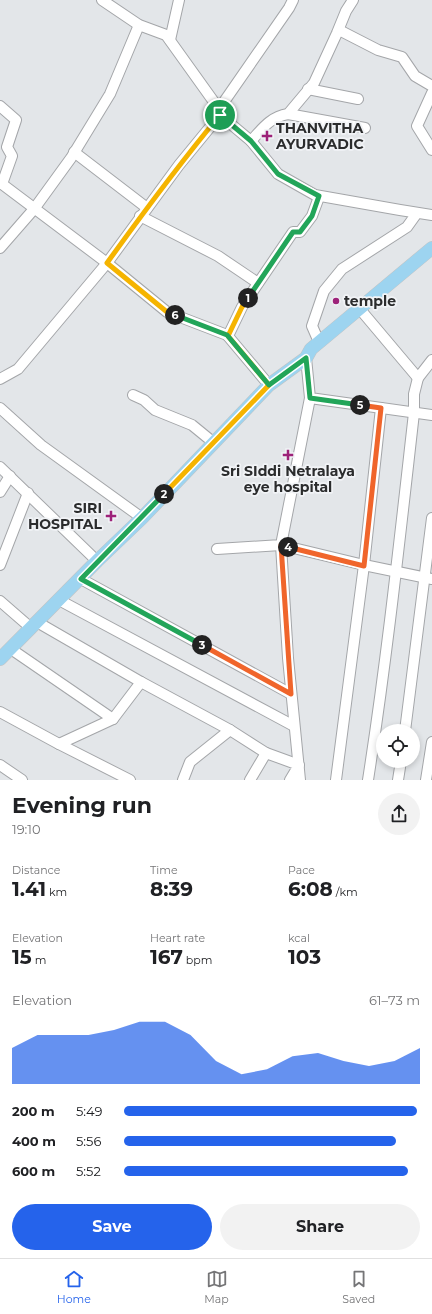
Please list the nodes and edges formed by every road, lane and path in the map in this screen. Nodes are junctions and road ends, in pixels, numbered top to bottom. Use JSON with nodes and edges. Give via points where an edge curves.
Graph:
{"nodes":[{"id":1,"x":102,"y":0,"type":"edge"},
{"id":2,"x":179,"y":0,"type":"edge"},
{"id":3,"x":293,"y":0,"type":"edge"},
{"id":4,"x":353,"y":0,"type":"edge"},
{"id":5,"x":139,"y":25,"type":"junction"},
{"id":6,"x":339,"y":30,"type":"junction"},
{"id":7,"x":170,"y":40,"type":"junction"},
{"id":8,"x":432,"y":86,"type":"edge"},
{"id":9,"x":308,"y":89,"type":"junction"},
{"id":10,"x":432,"y":93,"type":"edge"},
{"id":11,"x":358,"y":99,"type":"dead end"},
{"id":12,"x":0,"y":106,"type":"edge"},
{"id":13,"x":219,"y":112,"type":"junction"},
{"id":14,"x":288,"y":114,"type":"junction"},
{"id":15,"x":365,"y":128,"type":"dead end"},
{"id":16,"x":251,"y":141,"type":"junction"},
{"id":17,"x":432,"y":150,"type":"edge"},
{"id":18,"x":74,"y":152,"type":"junction"},
{"id":19,"x":1,"y":183,"type":"edge"},
{"id":20,"x":319,"y":196,"type":"junction"},
{"id":21,"x":34,"y":209,"type":"junction"},
{"id":22,"x":144,"y":212,"type":"junction"},
{"id":23,"x":417,"y":213,"type":"junction"},
{"id":24,"x":432,"y":215,"type":"edge"},
{"id":25,"x":0,"y":248,"type":"edge"},
{"id":26,"x":432,"y":248,"type":"edge"},
{"id":27,"x":107,"y":263,"type":"junction"},
{"id":28,"x":258,"y":283,"type":"junction"},
{"id":29,"x":359,"y":308,"type":"junction"},
{"id":30,"x":228,"y":336,"type":"junction"},
{"id":31,"x":319,"y":342,"type":"junction"},
{"id":32,"x":306,"y":358,"type":"junction"},
{"id":33,"x":432,"y":360,"type":"edge"},
{"id":34,"x":418,"y":378,"type":"junction"},
{"id":35,"x":0,"y":379,"type":"edge"},
{"id":36,"x":269,"y":385,"type":"junction"},
{"id":37,"x":133,"y":395,"type":"dead end"},
{"id":38,"x":310,"y":398,"type":"junction"},
{"id":39,"x":0,"y":408,"type":"edge"},
{"id":40,"x":381,"y":408,"type":"junction"},
{"id":41,"x":414,"y":413,"type":"junction"},
{"id":42,"x":432,"y":415,"type":"edge"},
{"id":43,"x":214,"y":443,"type":"junction"},
{"id":44,"x":0,"y":467,"type":"edge"},
{"id":45,"x":10,"y":476,"type":"junction"},
{"id":46,"x":0,"y":492,"type":"edge"},
{"id":47,"x":28,"y":493,"type":"junction"},
{"id":48,"x":142,"y":518,"type":"junction"},
{"id":49,"x":432,"y":518,"type":"edge"},
{"id":50,"x":281,"y":545,"type":"junction"},
{"id":51,"x":217,"y":549,"type":"dead end"},
{"id":52,"x":97,"y":561,"type":"junction"},
{"id":53,"x":0,"y":564,"type":"edge"},
{"id":54,"x":364,"y":566,"type":"junction"},
{"id":55,"x":396,"y":572,"type":"junction"},
{"id":56,"x":428,"y":578,"type":"edge"},
{"id":57,"x":81,"y":579,"type":"junction"},
{"id":58,"x":59,"y":600,"type":"junction"},
{"id":59,"x":0,"y":601,"type":"edge"},
{"id":60,"x":34,"y":625,"type":"junction"},
{"id":61,"x":11,"y":648,"type":"junction"},
{"id":62,"x":0,"y":659,"type":"edge"},
{"id":63,"x":141,"y":682,"type":"junction"},
{"id":64,"x":291,"y":694,"type":"junction"},
{"id":65,"x":0,"y":712,"type":"edge"},
{"id":66,"x":113,"y":720,"type":"junction"},
{"id":67,"x":406,"y":724,"type":"edge"},
{"id":68,"x":294,"y":726,"type":"junction"},
{"id":69,"x":230,"y":730,"type":"junction"},
{"id":70,"x":432,"y":742,"type":"edge"},
{"id":71,"x":59,"y":744,"type":"junction"},
{"id":72,"x":266,"y":753,"type":"junction"},
{"id":73,"x":0,"y":765,"type":"edge"},
{"id":74,"x":299,"y":765,"type":"junction"},
{"id":75,"x":400,"y":768,"type":"edge"},
{"id":76,"x":22,"y":780,"type":"edge"},
{"id":77,"x":130,"y":780,"type":"edge"},
{"id":78,"x":183,"y":780,"type":"edge"},
{"id":79,"x":250,"y":780,"type":"edge"},
{"id":80,"x":290,"y":780,"type":"edge"},
{"id":81,"x":300,"y":780,"type":"edge"},
{"id":82,"x":336,"y":780,"type":"edge"},
{"id":83,"x":368,"y":780,"type":"edge"},
{"id":84,"x":398,"y":780,"type":"edge"},
{"id":85,"x":426,"y":780,"type":"edge"}],
"edges":[{"from":1,"to":5,"type":"street"},
{"from":2,"to":7,"type":"street"},
{"from":3,"to":13,"type":"street"},
{"from":4,"to":6,"type":"street"},
{"from":5,"to":7,"type":"street","via":[[166,35]]},
{"from":5,"to":18,"type":"street","via":[[110,94]]},
{"from":6,"to":8,"type":"street","via":[[378,50],[402,57],[416,76]]},
{"from":6,"to":9,"type":"street","via":[[314,83]]},
{"from":7,"to":13,"type":"street"},
{"from":9,"to":11,"type":"street"},
{"from":9,"to":14,"type":"street"},
{"from":10,"to":17,"type":"street","via":[[417,126]]},
{"from":12,"to":19,"type":"street","via":[[16,120],[7,147],[12,156]]},
{"from":13,"to":16,"type":"street"},
{"from":13,"to":22,"type":"street"},
{"from":14,"to":15,"type":"street"},
{"from":14,"to":16,"type":"street","via":[[269,121]]},
{"from":16,"to":20,"type":"street","via":[[278,174]]},
{"from":18,"to":21,"type":"street"},
{"from":18,"to":22,"type":"street"},
{"from":19,"to":21,"type":"street"},
{"from":20,"to":23,"type":"street"},
{"from":20,"to":28,"type":"street","via":[[312,216],[300,232],[293,232]]},
{"from":21,"to":25,"type":"street"},
{"from":21,"to":27,"type":"street"},
{"from":22,"to":27,"type":"street"},
{"from":22,"to":28,"type":"street"},
{"from":23,"to":24,"type":"street"},
{"from":23,"to":31,"type":"street","via":[[407,227],[342,269],[324,291],[312,326]]},
{"from":26,"to":29,"type":"main road"},
{"from":27,"to":30,"type":"street","via":[[167,312]]},
{"from":27,"to":35,"type":"street","via":[[18,368]]},
{"from":28,"to":30,"type":"street","via":[[242,307]]},
{"from":29,"to":31,"type":"main road"},
{"from":29,"to":34,"type":"street"},
{"from":30,"to":36,"type":"street"},
{"from":31,"to":32,"type":"main road"},
{"from":32,"to":36,"type":"main road"},
{"from":32,"to":38,"type":"street"},
{"from":33,"to":34,"type":"street"},
{"from":34,"to":41,"type":"street","via":[[414,394]]},
{"from":36,"to":43,"type":"main road"},
{"from":37,"to":43,"type":"street","via":[[144,400],[155,410],[192,425]]},
{"from":38,"to":40,"type":"street"},
{"from":38,"to":50,"type":"street"},
{"from":39,"to":48,"type":"street","via":[[41,445]]},
{"from":40,"to":41,"type":"street"},
{"from":40,"to":54,"type":"street"},
{"from":41,"to":42,"type":"street"},
{"from":41,"to":55,"type":"street"},
{"from":43,"to":48,"type":"main road"},
{"from":44,"to":45,"type":"street"},
{"from":45,"to":46,"type":"street"},
{"from":45,"to":47,"type":"street"},
{"from":47,"to":52,"type":"street"},
{"from":47,"to":53,"type":"street"},
{"from":48,"to":52,"type":"main road"},
{"from":49,"to":56,"type":"street"},
{"from":50,"to":51,"type":"street"},
{"from":50,"to":54,"type":"street"},
{"from":50,"to":64,"type":"street"},
{"from":52,"to":57,"type":"main road"},
{"from":54,"to":55,"type":"street"},
{"from":54,"to":82,"type":"street"},
{"from":55,"to":56,"type":"street"},
{"from":55,"to":83,"type":"street"},
{"from":56,"to":67,"type":"street"},
{"from":57,"to":58,"type":"main road"},
{"from":57,"to":64,"type":"street"},
{"from":58,"to":60,"type":"main road"},
{"from":58,"to":68,"type":"street"},
{"from":59,"to":60,"type":"street"},
{"from":60,"to":61,"type":"main road"},
{"from":60,"to":63,"type":"street"},
{"from":61,"to":62,"type":"main road"},
{"from":61,"to":66,"type":"street"},
{"from":63,"to":66,"type":"street"},
{"from":63,"to":69,"type":"street"},
{"from":64,"to":68,"type":"street"},
{"from":65,"to":71,"type":"street"},
{"from":66,"to":71,"type":"street"},
{"from":68,"to":74,"type":"street"},
{"from":69,"to":72,"type":"street"},
{"from":69,"to":78,"type":"street","via":[[190,762]]},
{"from":70,"to":85,"type":"street"},
{"from":71,"to":77,"type":"street"},
{"from":72,"to":74,"type":"street"},
{"from":72,"to":79,"type":"street"},
{"from":73,"to":76,"type":"street"},
{"from":74,"to":80,"type":"street"},
{"from":74,"to":81,"type":"street"},
{"from":75,"to":84,"type":"street"}]}
